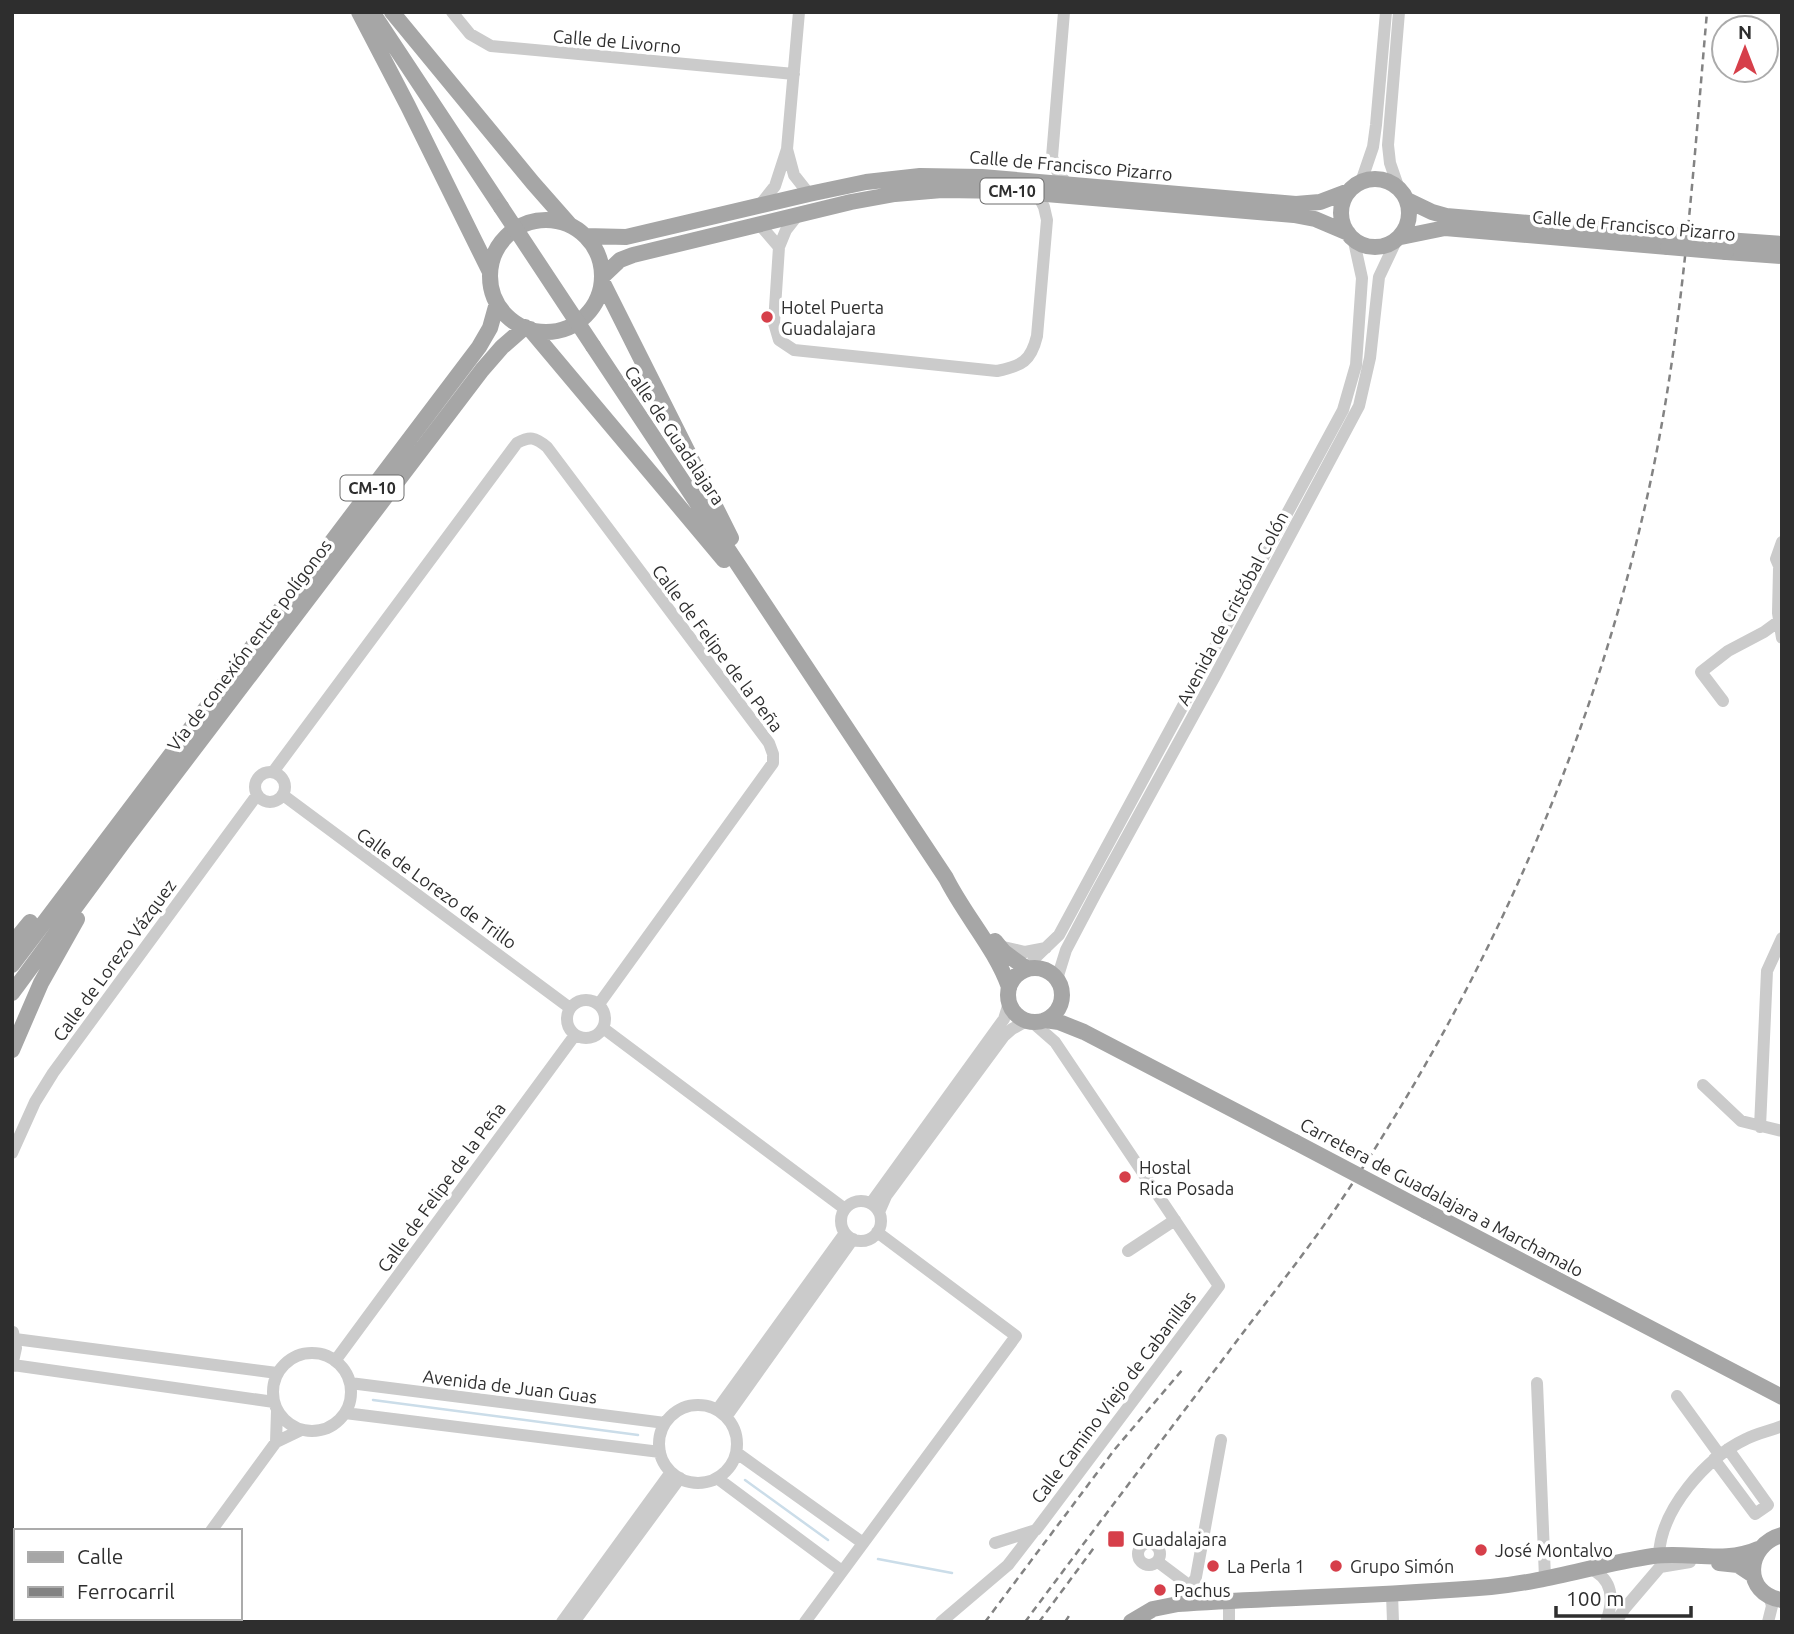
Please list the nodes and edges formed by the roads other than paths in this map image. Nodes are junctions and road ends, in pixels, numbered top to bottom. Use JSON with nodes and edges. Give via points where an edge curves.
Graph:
{"nodes":[{"id":1,"x":359,"y":12,"type":"edge"},
{"id":2,"x":372,"y":12,"type":"edge"},
{"id":3,"x":392,"y":12,"type":"edge"},
{"id":4,"x":452,"y":12,"type":"edge"},
{"id":5,"x":799,"y":12,"type":"edge"},
{"id":6,"x":1064,"y":12,"type":"edge"},
{"id":7,"x":1386,"y":12,"type":"edge"},
{"id":8,"x":1399,"y":12,"type":"edge"},
{"id":9,"x":794,"y":74,"type":"junction"},
{"id":10,"x":787,"y":149,"type":"junction"},
{"id":11,"x":1052,"y":157,"type":"junction"},
{"id":12,"x":1355,"y":186,"type":"junction"},
{"id":13,"x":1034,"y":187,"type":"junction"},
{"id":14,"x":1065,"y":190,"type":"junction"},
{"id":15,"x":809,"y":194,"type":"junction"},
{"id":16,"x":1403,"y":194,"type":"junction"},
{"id":17,"x":760,"y":205,"type":"junction"},
{"id":18,"x":797,"y":216,"type":"junction"},
{"id":19,"x":1047,"y":220,"type":"junction"},
{"id":20,"x":760,"y":225,"type":"junction"},
{"id":21,"x":578,"y":231,"type":"junction"},
{"id":22,"x":1350,"y":235,"type":"junction"},
{"id":23,"x":1399,"y":239,"type":"junction"},
{"id":24,"x":1669,"y":241,"type":"junction"},
{"id":25,"x":1782,"y":244,"type":"edge"},
{"id":26,"x":1726,"y":246,"type":"junction"},
{"id":27,"x":779,"y":247,"type":"junction"},
{"id":28,"x":1782,"y":256,"type":"edge"},
{"id":29,"x":489,"y":270,"type":"junction"},
{"id":30,"x":602,"y":279,"type":"junction"},
{"id":31,"x":497,"y":303,"type":"junction"},
{"id":32,"x":527,"y":328,"type":"junction"},
{"id":33,"x":502,"y":347,"type":"junction"},
{"id":34,"x":546,"y":350,"type":"junction"},
{"id":35,"x":1782,"y":542,"type":"edge"},
{"id":36,"x":1780,"y":571,"type":"edge"},
{"id":37,"x":1780,"y":614,"type":"edge"},
{"id":38,"x":1782,"y":638,"type":"edge"},
{"id":39,"x":794,"y":647,"type":"junction"},
{"id":40,"x":236,"y":667,"type":"junction"},
{"id":41,"x":247,"y":680,"type":"junction"},
{"id":42,"x":1723,"y":701,"type":"dead end"},
{"id":43,"x":841,"y":719,"type":"junction"},
{"id":44,"x":273,"y":772,"type":"junction"},
{"id":45,"x":257,"y":795,"type":"junction"},
{"id":46,"x":283,"y":795,"type":"junction"},
{"id":47,"x":946,"y":878,"type":"junction"},
{"id":48,"x":1782,"y":938,"type":"edge"},
{"id":49,"x":12,"y":944,"type":"edge"},
{"id":50,"x":997,"y":945,"type":"junction"},
{"id":51,"x":1047,"y":948,"type":"junction"},
{"id":52,"x":12,"y":965,"type":"edge"},
{"id":53,"x":1028,"y":969,"type":"junction"},
{"id":54,"x":1057,"y":979,"type":"junction"},
{"id":55,"x":12,"y":993,"type":"edge"},
{"id":56,"x":1009,"y":995,"type":"junction"},
{"id":57,"x":599,"y":1004,"type":"junction"},
{"id":58,"x":570,"y":1008,"type":"junction"},
{"id":59,"x":1044,"y":1017,"type":"junction"},
{"id":60,"x":603,"y":1028,"type":"junction"},
{"id":61,"x":575,"y":1035,"type":"junction"},
{"id":62,"x":12,"y":1050,"type":"edge"},
{"id":63,"x":1703,"y":1085,"type":"dead end"},
{"id":64,"x":1760,"y":1127,"type":"junction"},
{"id":65,"x":1782,"y":1131,"type":"edge"},
{"id":66,"x":12,"y":1153,"type":"edge"},
{"id":67,"x":875,"y":1207,"type":"junction"},
{"id":68,"x":845,"y":1209,"type":"junction"},
{"id":69,"x":1175,"y":1220,"type":"junction"},
{"id":70,"x":877,"y":1232,"type":"junction"},
{"id":71,"x":849,"y":1236,"type":"junction"},
{"id":72,"x":1128,"y":1251,"type":"dead end"},
{"id":73,"x":14,"y":1335,"type":"edge"},
{"id":74,"x":335,"y":1361,"type":"junction"},
{"id":75,"x":12,"y":1366,"type":"edge"},
{"id":76,"x":277,"y":1373,"type":"junction"},
{"id":77,"x":350,"y":1383,"type":"junction"},
{"id":78,"x":1536,"y":1383,"type":"dead end"},
{"id":79,"x":1677,"y":1396,"type":"dead end"},
{"id":80,"x":1782,"y":1397,"type":"edge"},
{"id":81,"x":275,"y":1407,"type":"junction"},
{"id":82,"x":345,"y":1413,"type":"junction"},
{"id":83,"x":722,"y":1413,"type":"junction"},
{"id":84,"x":665,"y":1423,"type":"junction"},
{"id":85,"x":1781,"y":1427,"type":"edge"},
{"id":86,"x":301,"y":1430,"type":"junction"},
{"id":87,"x":1221,"y":1440,"type":"dead end"},
{"id":88,"x":276,"y":1441,"type":"junction"},
{"id":89,"x":660,"y":1452,"type":"junction"},
{"id":90,"x":737,"y":1453,"type":"junction"},
{"id":91,"x":1720,"y":1454,"type":"junction"},
{"id":92,"x":675,"y":1475,"type":"junction"},
{"id":93,"x":717,"y":1478,"type":"junction"},
{"id":94,"x":212,"y":1529,"type":"edge"},
{"id":95,"x":1036,"y":1530,"type":"junction"},
{"id":96,"x":1782,"y":1535,"type":"edge"},
{"id":97,"x":995,"y":1542,"type":"dead end"},
{"id":98,"x":863,"y":1543,"type":"junction"},
{"id":99,"x":1758,"y":1549,"type":"junction"},
{"id":100,"x":1659,"y":1555,"type":"junction"},
{"id":101,"x":1158,"y":1562,"type":"dead end"},
{"id":102,"x":1690,"y":1562,"type":"junction"},
{"id":103,"x":842,"y":1571,"type":"junction"},
{"id":104,"x":1596,"y":1572,"type":"junction"},
{"id":105,"x":1567,"y":1574,"type":"junction"},
{"id":106,"x":1754,"y":1575,"type":"junction"},
{"id":107,"x":1545,"y":1578,"type":"junction"},
{"id":108,"x":1392,"y":1594,"type":"junction"},
{"id":109,"x":1191,"y":1596,"type":"junction"},
{"id":110,"x":1775,"y":1598,"type":"edge"},
{"id":111,"x":1229,"y":1602,"type":"junction"},
{"id":112,"x":1620,"y":1621,"type":"edge"},
{"id":113,"x":562,"y":1622,"type":"edge"},
{"id":114,"x":574,"y":1622,"type":"edge"},
{"id":115,"x":805,"y":1622,"type":"edge"},
{"id":116,"x":941,"y":1622,"type":"edge"},
{"id":117,"x":1132,"y":1622,"type":"edge"},
{"id":118,"x":1229,"y":1622,"type":"edge"},
{"id":119,"x":1393,"y":1622,"type":"edge"},
{"id":120,"x":1606,"y":1622,"type":"edge"},
{"id":121,"x":1768,"y":1622,"type":"edge"}],
"edges":[{"from":1,"to":29,"type":"main road"},
{"from":2,"to":39,"type":"main road","name":"Calle de Guadalajara","bridge":true},
{"from":3,"to":21,"type":"main road"},
{"from":4,"to":9,"type":"street","name":"Calle de Livorno","via":[[470,34],[491,46]]},
{"from":5,"to":9,"type":"street"},
{"from":6,"to":11,"type":"street"},
{"from":7,"to":12,"type":"street","via":[[1375,136]]},
{"from":8,"to":16,"type":"street","via":[[1388,145]]},
{"from":9,"to":10,"type":"street"},
{"from":10,"to":15,"type":"street","via":[[794,175]]},
{"from":10,"to":17,"type":"street","via":[[775,186]]},
{"from":11,"to":13,"type":"street"},
{"from":11,"to":14,"type":"street"},
{"from":12,"to":14,"type":"main road","name":"Calle de Francisco Pizarro","number":"CM-10","via":[[1321,202],[1296,204]]},
{"from":12,"to":16,"type":"main road","number":"CM-10","via":[[1383,181]]},
{"from":12,"to":22,"type":"main road","via":[[1344,199],[1341,218]]},
{"from":13,"to":14,"type":"main road","name":"Calle de Francisco Pizarro","number":"CM-10"},
{"from":13,"to":15,"type":"main road","name":"Calle de Francisco Pizarro","number":"CM-10","via":[[963,176],[920,176]]},
{"from":13,"to":18,"type":"main road","name":"Calle de Francisco Pizarro","number":"CM-10","via":[[894,194]]},
{"from":13,"to":19,"type":"street"},
{"from":14,"to":19,"type":"street"},
{"from":14,"to":22,"type":"main road","name":"Calle de Francisco Pizarro","number":"CM-10","via":[[1305,216]]},
{"from":15,"to":17,"type":"main road","name":"Calle de Francisco Pizarro","number":"CM-10"},
{"from":16,"to":23,"type":"main road","via":[[1408,218]]},
{"from":16,"to":24,"type":"main road","name":"Calle de Francisco Pizarro","number":"CM-10","via":[[1446,216]]},
{"from":17,"to":21,"type":"main road","name":"Calle de Francisco Pizarro","number":"CM-10","via":[[626,237]]},
{"from":18,"to":20,"type":"main road","name":"Calle de Francisco Pizarro","number":"CM-10"},
{"from":18,"to":27,"type":"street"},
{"from":19,"to":27,"type":"street","via":[[1033,352],[1018,366],[997,370],[794,350],[779,340],[774,323]]},
{"from":20,"to":27,"type":"street"},
{"from":20,"to":30,"type":"main road","name":"Calle de Francisco Pizarro","number":"CM-10","via":[[626,257]]},
{"from":21,"to":29,"type":"main road","number":"CM-10","via":[[547,220],[521,226],[506,236]]},
{"from":21,"to":30,"type":"main road","via":[[599,258]]},
{"from":22,"to":23,"type":"main road","number":"CM-10","via":[[1373,246]]},
{"from":22,"to":51,"type":"street","name":"Avenida de Cristóbal Colón","via":[[1362,278],[1356,365],[1343,411],[1059,935]]},
{"from":23,"to":24,"type":"main road","name":"Calle de Francisco Pizarro","number":"CM-10","via":[[1445,228]]},
{"from":23,"to":54,"type":"street","name":"Avenida de Cristóbal Colón","via":[[1379,277],[1370,358],[1359,406],[1096,893],[1066,950]]},
{"from":24,"to":26,"type":"main road","name":"Calle de Francisco Pizarro","number":"CM-10","bridge":true},
{"from":25,"to":26,"type":"main road","name":"Calle de Francisco Pizarro","number":"CM-10"},
{"from":26,"to":28,"type":"main road","name":"Calle de Francisco Pizarro","number":"CM-10"},
{"from":29,"to":31,"type":"main road"},
{"from":30,"to":32,"type":"main road","number":"CM-10","via":[[594,303],[578,321],[555,330]]},
{"from":30,"to":43,"type":"main road","via":[[732,540],[826,685]]},
{"from":31,"to":32,"type":"main road","via":[[509,318]]},
{"from":31,"to":40,"type":"main road","name":"Vía de conexión entre polígonos","number":"CM-10","via":[[480,346]]},
{"from":32,"to":33,"type":"main road","name":"Vía de conexión entre polígonos","number":"CM-10"},
{"from":32,"to":34,"type":"main road"},
{"from":33,"to":34,"type":"main road","via":[[531,342]]},
{"from":33,"to":41,"type":"main road","name":"Vía de conexión entre polígonos","number":"CM-10"},
{"from":34,"to":39,"type":"main road"},
{"from":35,"to":36,"type":"street","via":[[1776,559]]},
{"from":36,"to":37,"type":"street"},
{"from":37,"to":38,"type":"street"},
{"from":37,"to":42,"type":"street","via":[[1764,632],[1701,672]]},
{"from":39,"to":43,"type":"main road","name":"Calle de Guadalajara"},
{"from":40,"to":49,"type":"main road","number":"CM-10","via":[[191,714]]},
{"from":40,"to":52,"type":"main road","name":"Vía de conexión entre polígonos","number":"CM-10"},
{"from":41,"to":55,"type":"main road","name":"Vía de conexión entre polígonos","number":"CM-10"},
{"from":41,"to":62,"type":"main road","number":"CM-10","via":[[73,925]]},
{"from":43,"to":47,"type":"main road","name":"Calle de Guadalajara"},
{"from":44,"to":45,"type":"street","via":[[258,779]]},
{"from":44,"to":46,"type":"street","via":[[285,783]]},
{"from":44,"to":57,"type":"street","name":"Calle de Felipe de la Peña","via":[[517,443],[529,437],[538,439],[773,754],[773,763]]},
{"from":45,"to":46,"type":"street","via":[[268,802]]},
{"from":45,"to":66,"type":"street","name":"Calle de Lorezo Vázquez","via":[[53,1073]]},
{"from":46,"to":58,"type":"street","name":"Calle de Lorezo de Trillo"},
{"from":47,"to":50,"type":"main road","name":"Calle de Guadalajara"},
{"from":47,"to":56,"type":"main road","name":"Calle de Guadalajara","via":[[1001,965]]},
{"from":48,"to":64,"type":"street","via":[[1767,971]]},
{"from":50,"to":51,"type":"street","via":[[1025,951]]},
{"from":50,"to":53,"type":"main road","name":"Calle de Guadalajara"},
{"from":51,"to":53,"type":"street","name":"Avenida de Cristóbal Colón"},
{"from":53,"to":54,"type":"main road","via":[[1044,970]]},
{"from":53,"to":56,"type":"main road","via":[[1016,975]]},
{"from":54,"to":59,"type":"main road","via":[[1061,991]]},
{"from":56,"to":59,"type":"main road","via":[[1015,1013]]},
{"from":56,"to":67,"type":"street","via":[[1004,1019]]},
{"from":57,"to":58,"type":"street","via":[[581,1000]]},
{"from":57,"to":60,"type":"street","via":[[606,1014]]},
{"from":58,"to":61,"type":"street","via":[[568,1027]]},
{"from":59,"to":67,"type":"street","via":[[1008,1031]]},
{"from":59,"to":69,"type":"street","via":[[1055,1042]]},
{"from":59,"to":80,"type":"main road","name":"Carretera de Guadalajara a Marchamalo","bridge":true,"via":[[1084,1032]]},
{"from":60,"to":61,"type":"street","via":[[590,1038]]},
{"from":60,"to":68,"type":"street"},
{"from":61,"to":74,"type":"street","name":"Calle de Felipe de la Peña"},
{"from":63,"to":64,"type":"street","via":[[1741,1121]]},
{"from":64,"to":65,"type":"street"},
{"from":67,"to":68,"type":"street","via":[[854,1202]]},
{"from":67,"to":70,"type":"street","via":[[881,1222]]},
{"from":68,"to":71,"type":"street","via":[[841,1221]]},
{"from":69,"to":72,"type":"street"},
{"from":69,"to":95,"type":"street","name":"Calle Camino Viejo de Cabanillas","via":[[1219,1286]]},
{"from":70,"to":71,"type":"street","via":[[869,1239]]},
{"from":70,"to":98,"type":"street","via":[[1016,1336]]},
{"from":71,"to":83,"type":"street"},
{"from":73,"to":75,"type":"street"},
{"from":73,"to":76,"type":"street"},
{"from":74,"to":76,"type":"street","via":[[309,1353],[296,1356]]},
{"from":74,"to":77,"type":"street"},
{"from":75,"to":81,"type":"street"},
{"from":76,"to":81,"type":"street","via":[[272,1385]]},
{"from":77,"to":82,"type":"street"},
{"from":77,"to":84,"type":"street","name":"Avenida de Juan Guas"},
{"from":78,"to":107,"type":"street"},
{"from":79,"to":91,"type":"street"},
{"from":81,"to":86,"type":"street","via":[[285,1421]]},
{"from":81,"to":88,"type":"street"},
{"from":82,"to":86,"type":"street","via":[[321,1431]]},
{"from":82,"to":89,"type":"street"},
{"from":83,"to":84,"type":"street","via":[[698,1405],[686,1407]]},
{"from":83,"to":90,"type":"street","via":[[735,1430]]},
{"from":84,"to":89,"type":"street"},
{"from":85,"to":91,"type":"street","via":[[1747,1438]]},
{"from":86,"to":88,"type":"street"},
{"from":87,"to":109,"type":"street"},
{"from":88,"to":94,"type":"street"},
{"from":89,"to":92,"type":"street"},
{"from":90,"to":93,"type":"street","via":[[732,1465]]},
{"from":90,"to":98,"type":"street"},
{"from":91,"to":100,"type":"street","via":[[1689,1485],[1671,1513]]},
{"from":92,"to":93,"type":"street","via":[[699,1483]]},
{"from":92,"to":113,"type":"street"},
{"from":92,"to":114,"type":"street"},
{"from":93,"to":103,"type":"street"},
{"from":95,"to":97,"type":"street","name":"Calle Camino Viejo de Cabanillas"},
{"from":95,"to":116,"type":"street","via":[[1008,1565]]},
{"from":96,"to":99,"type":"main road"},
{"from":98,"to":103,"type":"street"},
{"from":99,"to":100,"type":"main road","via":[[1734,1556]]},
{"from":99,"to":106,"type":"main road"},
{"from":100,"to":105,"type":"main road"},
{"from":101,"to":109,"type":"street"},
{"from":102,"to":104,"type":"main road"},
{"from":102,"to":106,"type":"main road","via":[[1738,1565]]},
{"from":102,"to":112,"type":"street","via":[[1660,1567],[1625,1608]]},
{"from":103,"to":115,"type":"street"},
{"from":104,"to":105,"type":"main road"},
{"from":104,"to":120,"type":"street","via":[[1610,1588]]},
{"from":105,"to":107,"type":"main road"},
{"from":106,"to":110,"type":"main road","via":[[1758,1585]]},
{"from":107,"to":108,"type":"main road","via":[[1493,1587]]},
{"from":108,"to":111,"type":"main road"},
{"from":108,"to":119,"type":"street"},
{"from":109,"to":111,"type":"main road"},
{"from":109,"to":117,"type":"main road"},
{"from":110,"to":121,"type":"street"},
{"from":111,"to":118,"type":"street"}]}
